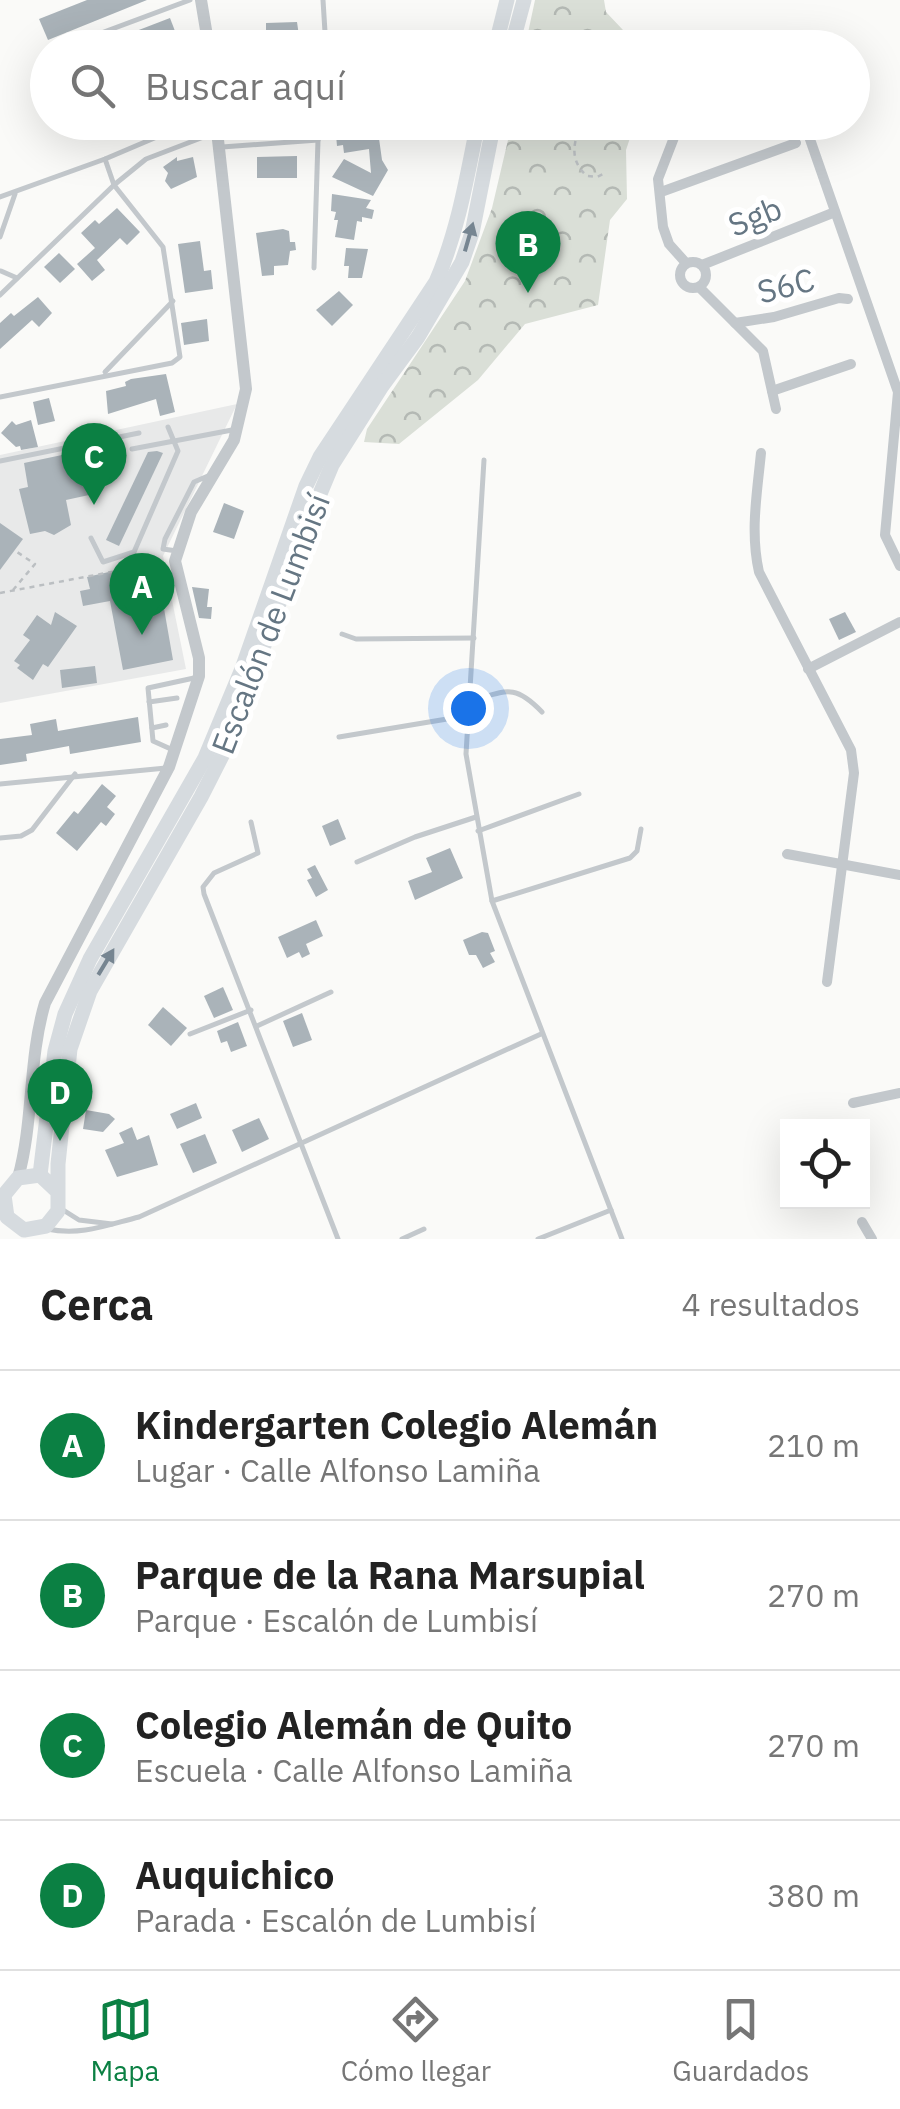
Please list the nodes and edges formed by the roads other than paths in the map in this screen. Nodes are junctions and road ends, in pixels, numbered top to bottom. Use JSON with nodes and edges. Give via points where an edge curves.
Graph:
{"nodes":[{"id":1,"x":190,"y":0,"type":"edge"},
{"id":2,"x":201,"y":0,"type":"edge"},
{"id":3,"x":323,"y":0,"type":"edge"},
{"id":4,"x":507,"y":0,"type":"edge"},
{"id":5,"x":524,"y":0,"type":"edge"},
{"id":6,"x":109,"y":30,"type":"edge"},
{"id":7,"x":206,"y":30,"type":"edge"},
{"id":8,"x":325,"y":30,"type":"edge"},
{"id":9,"x":499,"y":30,"type":"edge"},
{"id":10,"x":516,"y":30,"type":"edge"},
{"id":11,"x":150,"y":140,"type":"edge"},
{"id":12,"x":189,"y":140,"type":"edge"},
{"id":13,"x":218,"y":140,"type":"edge"},
{"id":14,"x":318,"y":140,"type":"joint"},
{"id":15,"x":475,"y":140,"type":"edge"},
{"id":16,"x":490,"y":140,"type":"edge"},
{"id":17,"x":672,"y":140,"type":"edge"},
{"id":18,"x":809,"y":140,"type":"edge"},
{"id":19,"x":796,"y":144,"type":"dead end"},
{"id":20,"x":219,"y":148,"type":"junction"},
{"id":21,"x":105,"y":159,"type":"junction"},
{"id":22,"x":114,"y":185,"type":"junction"},
{"id":23,"x":661,"y":192,"type":"junction"},
{"id":24,"x":15,"y":194,"type":"junction"},
{"id":25,"x":0,"y":197,"type":"edge"},
{"id":26,"x":830,"y":214,"type":"junction"},
{"id":27,"x":0,"y":237,"type":"edge"},
{"id":28,"x":686,"y":263,"type":"junction"},
{"id":29,"x":702,"y":264,"type":"junction"},
{"id":30,"x":314,"y":268,"type":"dead end"},
{"id":31,"x":0,"y":269,"type":"edge"},
{"id":32,"x":17,"y":278,"type":"junction"},
{"id":33,"x":699,"y":286,"type":"junction"},
{"id":34,"x":0,"y":294,"type":"edge"},
{"id":35,"x":848,"y":299,"type":"dead end"},
{"id":36,"x":173,"y":302,"type":"junction"},
{"id":37,"x":735,"y":323,"type":"junction"},
{"id":38,"x":850,"y":364,"type":"dead end"},
{"id":39,"x":103,"y":375,"type":"junction"},
{"id":40,"x":772,"y":391,"type":"junction"},
{"id":41,"x":0,"y":397,"type":"edge"},
{"id":42,"x":776,"y":409,"type":"dead end"},
{"id":43,"x":899,"y":416,"type":"edge"},
{"id":44,"x":168,"y":427,"type":"dead end"},
{"id":45,"x":238,"y":429,"type":"junction"},
{"id":46,"x":139,"y":433,"type":"dead end"},
{"id":47,"x":176,"y":442,"type":"junction"},
{"id":48,"x":132,"y":448,"type":"dead end"},
{"id":49,"x":761,"y":454,"type":"dead end"},
{"id":50,"x":484,"y":460,"type":"dead end"},
{"id":51,"x":0,"y":461,"type":"edge"},
{"id":52,"x":91,"y":538,"type":"dead end"},
{"id":53,"x":900,"y":566,"type":"edge"},
{"id":54,"x":900,"y":622,"type":"edge"},
{"id":55,"x":342,"y":634,"type":"dead end"},
{"id":56,"x":474,"y":638,"type":"junction"},
{"id":57,"x":808,"y":670,"type":"junction"},
{"id":58,"x":199,"y":676,"type":"junction"},
{"id":59,"x":177,"y":698,"type":"dead end"},
{"id":60,"x":471,"y":701,"type":"junction"},
{"id":61,"x":150,"y":702,"type":"junction"},
{"id":62,"x":542,"y":712,"type":"dead end"},
{"id":63,"x":471,"y":716,"type":"junction"},
{"id":64,"x":166,"y":725,"type":"dead end"},
{"id":65,"x":152,"y":728,"type":"junction"},
{"id":66,"x":338,"y":737,"type":"dead end"},
{"id":67,"x":176,"y":750,"type":"junction"},
{"id":68,"x":169,"y":768,"type":"junction"},
{"id":69,"x":75,"y":774,"type":"junction"},
{"id":70,"x":0,"y":784,"type":"edge"},
{"id":71,"x":580,"y":794,"type":"dead end"},
{"id":72,"x":476,"y":817,"type":"junction"},
{"id":73,"x":251,"y":822,"type":"dead end"},
{"id":74,"x":641,"y":829,"type":"dead end"},
{"id":75,"x":478,"y":831,"type":"junction"},
{"id":76,"x":0,"y":838,"type":"edge"},
{"id":77,"x":787,"y":854,"type":"dead end"},
{"id":78,"x":357,"y":862,"type":"dead end"},
{"id":79,"x":842,"y":866,"type":"junction"},
{"id":80,"x":900,"y":875,"type":"edge"},
{"id":81,"x":492,"y":901,"type":"junction"},
{"id":82,"x":828,"y":982,"type":"dead end"},
{"id":83,"x":331,"y":992,"type":"dead end"},
{"id":84,"x":251,"y":1010,"type":"junction"},
{"id":85,"x":257,"y":1026,"type":"junction"},
{"id":86,"x":190,"y":1034,"type":"dead end"},
{"id":87,"x":540,"y":1034,"type":"junction"},
{"id":88,"x":900,"y":1094,"type":"edge"},
{"id":89,"x":853,"y":1103,"type":"dead end"},
{"id":90,"x":300,"y":1142,"type":"junction"},
{"id":91,"x":40,"y":1175,"type":"junction"},
{"id":92,"x":18,"y":1178,"type":"junction"},
{"id":93,"x":58,"y":1199,"type":"junction"},
{"id":94,"x":2,"y":1209,"type":"edge"},
{"id":95,"x":611,"y":1210,"type":"junction"},
{"id":96,"x":862,"y":1222,"type":"dead end"},
{"id":97,"x":112,"y":1224,"type":"junction"},
{"id":98,"x":424,"y":1228,"type":"dead end"},
{"id":99,"x":40,"y":1232,"type":"edge"},
{"id":100,"x":19,"y":1233,"type":"edge"},
{"id":101,"x":338,"y":1239,"type":"edge"},
{"id":102,"x":402,"y":1239,"type":"edge"},
{"id":103,"x":538,"y":1239,"type":"edge"},
{"id":104,"x":622,"y":1239,"type":"edge"},
{"id":105,"x":872,"y":1239,"type":"edge"}],
"edges":[{"from":1,"to":6,"type":"lane"},
{"from":2,"to":7,"type":"street"},
{"from":3,"to":8,"type":"lane"},
{"from":4,"to":9,"type":"main road"},
{"from":5,"to":10,"type":"main road"},
{"from":11,"to":21,"type":"lane"},
{"from":12,"to":22,"type":"lane","via":[[146,159]]},
{"from":13,"to":20,"type":"street"},
{"from":14,"to":20,"type":"lane"},
{"from":14,"to":30,"type":"lane"},
{"from":15,"to":91,"type":"main road","name":"Escalón de Lumbisí","via":[[436,282],[320,457],[205,758],[76,986],[55,1051]]},
{"from":93,"to":16,"type":"main road","name":"Escalón de Lumbisí","one_way":true,"via":[[70,1049],[90,991],[231,738],[332,465],[462,262]]},
{"from":17,"to":23,"type":"street","via":[[661,165]]},
{"from":18,"to":26,"type":"street"},
{"from":19,"to":23,"type":"street"},
{"from":20,"to":45,"type":"street","via":[[246,388]]},
{"from":21,"to":22,"type":"lane"},
{"from":21,"to":24,"type":"lane"},
{"from":22,"to":32,"type":"lane"},
{"from":22,"to":36,"type":"lane","via":[[163,247]]},
{"from":23,"to":28,"type":"street","via":[[669,244]]},
{"from":24,"to":25,"type":"lane"},
{"from":24,"to":27,"type":"lane"},
{"from":26,"to":29,"type":"street","name":"Sgb"},
{"from":26,"to":43,"type":"street","via":[[898,392]]},
{"from":28,"to":29,"type":"street"},
{"from":28,"to":33,"type":"street","via":[[680,280]]},
{"from":29,"to":33,"type":"street","via":[[706,276]]},
{"from":31,"to":32,"type":"lane"},
{"from":32,"to":34,"type":"lane"},
{"from":33,"to":37,"type":"street"},
{"from":35,"to":37,"type":"street","name":"S6C"},
{"from":36,"to":39,"type":"lane"},
{"from":36,"to":39,"type":"lane","via":[[180,357]]},
{"from":37,"to":40,"type":"street","via":[[763,351]]},
{"from":38,"to":40,"type":"street"},
{"from":39,"to":41,"type":"lane"},
{"from":40,"to":42,"type":"street"},
{"from":43,"to":53,"type":"street","via":[[885,535]]},
{"from":44,"to":47,"type":"lane"},
{"from":45,"to":47,"type":"lane"},
{"from":45,"to":58,"type":"street","via":[[177,551]]},
{"from":46,"to":51,"type":"lane"},
{"from":47,"to":48,"type":"lane"},
{"from":47,"to":52,"type":"lane","via":[[178,451],[134,552],[103,562]]},
{"from":49,"to":57,"type":"street","via":[[754,548],[759,572]]},
{"from":50,"to":56,"type":"lane"},
{"from":54,"to":57,"type":"street"},
{"from":55,"to":56,"type":"lane"},
{"from":56,"to":60,"type":"lane"},
{"from":57,"to":79,"type":"street","via":[[851,750]]},
{"from":58,"to":61,"type":"lane","via":[[150,685]]},
{"from":58,"to":67,"type":"street"},
{"from":59,"to":61,"type":"lane"},
{"from":60,"to":62,"type":"lane","via":[[508,690]]},
{"from":60,"to":63,"type":"lane"},
{"from":61,"to":65,"type":"lane"},
{"from":63,"to":66,"type":"lane"},
{"from":63,"to":72,"type":"lane","via":[[466,754]]},
{"from":64,"to":65,"type":"lane"},
{"from":65,"to":67,"type":"lane","via":[[156,745]]},
{"from":67,"to":68,"type":"street"},
{"from":68,"to":69,"type":"lane"},
{"from":68,"to":92,"type":"street","via":[[45,1003]]},
{"from":69,"to":70,"type":"lane"},
{"from":69,"to":76,"type":"lane","via":[[32,830]]},
{"from":71,"to":75,"type":"lane"},
{"from":72,"to":75,"type":"lane"},
{"from":72,"to":78,"type":"lane"},
{"from":73,"to":84,"type":"lane","via":[[257,855],[214,873],[203,886]]},
{"from":74,"to":81,"type":"lane","via":[[630,858]]},
{"from":75,"to":81,"type":"lane"},
{"from":77,"to":79,"type":"street"},
{"from":79,"to":80,"type":"street"},
{"from":79,"to":82,"type":"street"},
{"from":81,"to":87,"type":"lane"},
{"from":83,"to":85,"type":"lane"},
{"from":84,"to":85,"type":"lane"},
{"from":84,"to":86,"type":"lane"},
{"from":85,"to":90,"type":"lane"},
{"from":87,"to":90,"type":"lane"},
{"from":87,"to":95,"type":"lane"},
{"from":88,"to":89,"type":"street"},
{"from":90,"to":97,"type":"lane"},
{"from":90,"to":101,"type":"lane"},
{"from":91,"to":92,"type":"main road"},
{"from":91,"to":93,"type":"main road"},
{"from":92,"to":94,"type":"main road","via":[[6,1190]]},
{"from":93,"to":97,"type":"lane","via":[[79,1220]]},
{"from":93,"to":99,"type":"main road","via":[[53,1220]]},
{"from":94,"to":100,"type":"main road"},
{"from":95,"to":103,"type":"lane"},
{"from":95,"to":104,"type":"lane"},
{"from":96,"to":105,"type":"street"},
{"from":97,"to":99,"type":"lane"},
{"from":98,"to":102,"type":"lane"},
{"from":99,"to":100,"type":"main road"}]}
